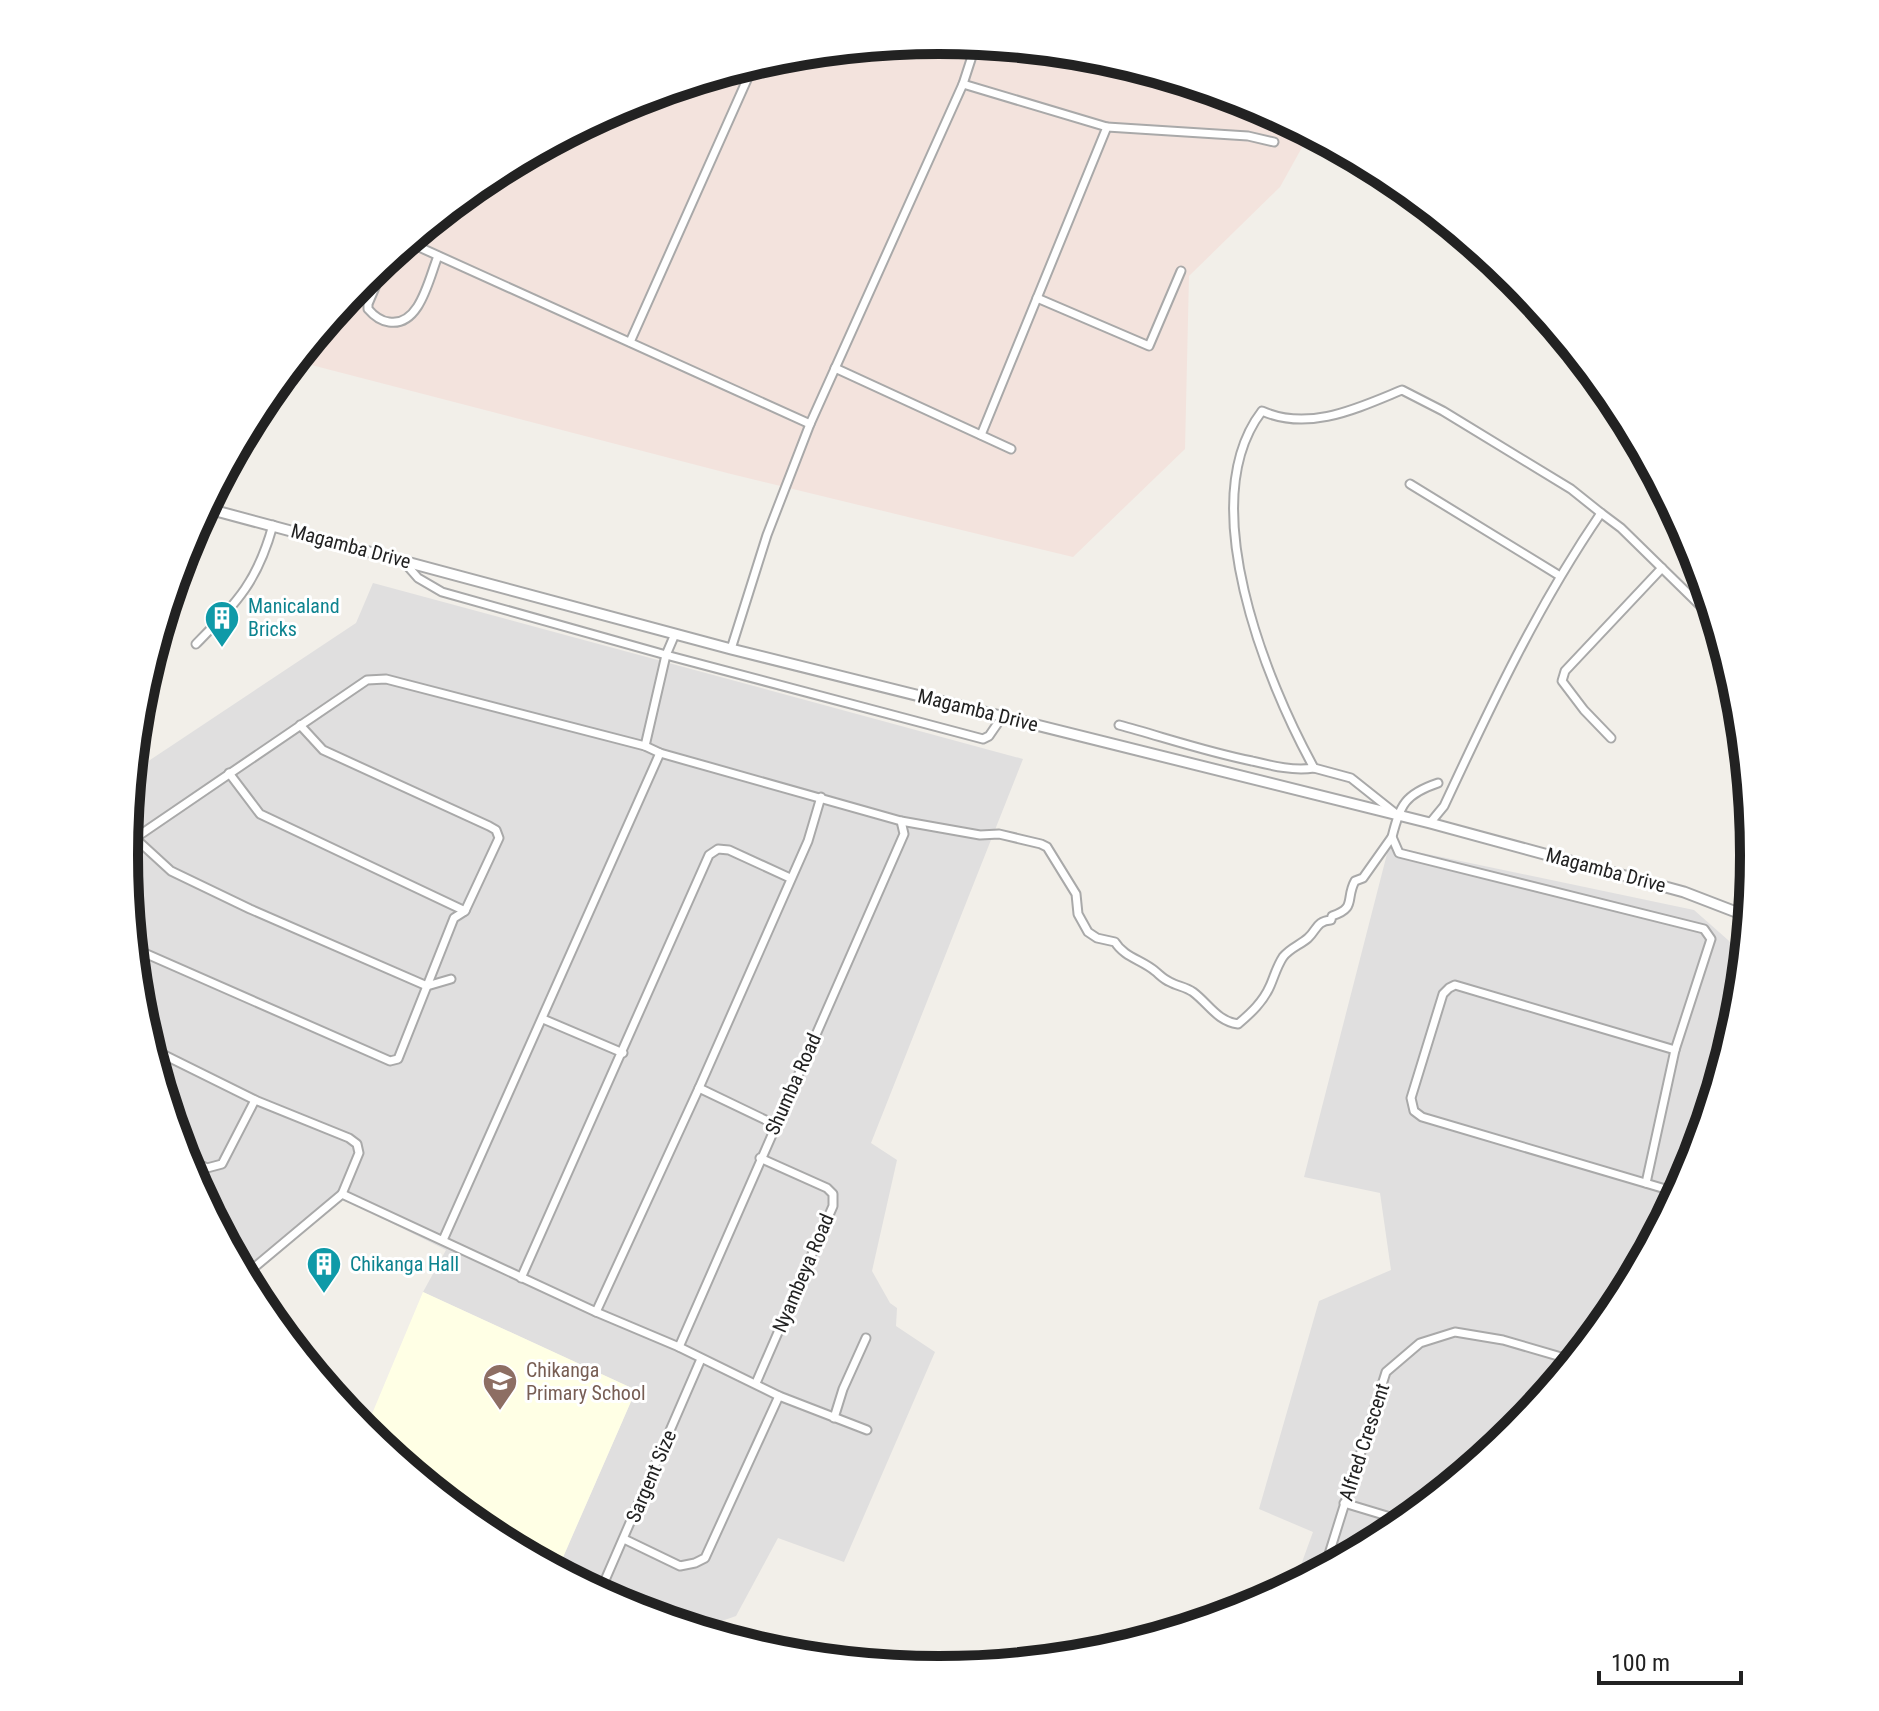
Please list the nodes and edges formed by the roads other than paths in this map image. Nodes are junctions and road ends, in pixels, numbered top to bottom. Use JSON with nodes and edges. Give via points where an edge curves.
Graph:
{"nodes":[{"id":1,"x":972,"y":55,"type":"edge"},
{"id":2,"x":748,"y":77,"type":"edge"},
{"id":3,"x":963,"y":84,"type":"junction"},
{"id":4,"x":1107,"y":127,"type":"junction"},
{"id":5,"x":1274,"y":142,"type":"dead end"},
{"id":6,"x":419,"y":247,"type":"edge"},
{"id":7,"x":438,"y":256,"type":"junction"},
{"id":8,"x":1181,"y":271,"type":"dead end"},
{"id":9,"x":375,"y":287,"type":"edge"},
{"id":10,"x":1037,"y":298,"type":"junction"},
{"id":11,"x":630,"y":342,"type":"junction"},
{"id":12,"x":835,"y":368,"type":"junction"},
{"id":13,"x":810,"y":424,"type":"junction"},
{"id":14,"x":981,"y":435,"type":"junction"},
{"id":15,"x":1011,"y":449,"type":"dead end"},
{"id":16,"x":1410,"y":484,"type":"dead end"},
{"id":17,"x":216,"y":511,"type":"edge"},
{"id":18,"x":1601,"y":513,"type":"junction"},
{"id":19,"x":273,"y":525,"type":"junction"},
{"id":20,"x":403,"y":560,"type":"junction"},
{"id":21,"x":1662,"y":568,"type":"junction"},
{"id":22,"x":1560,"y":576,"type":"junction"},
{"id":23,"x":1700,"y":606,"type":"edge"},
{"id":24,"x":675,"y":634,"type":"junction"},
{"id":25,"x":196,"y":644,"type":"dead end"},
{"id":26,"x":731,"y":649,"type":"junction"},
{"id":27,"x":666,"y":655,"type":"junction"},
{"id":28,"x":1002,"y":717,"type":"junction"},
{"id":29,"x":300,"y":725,"type":"junction"},
{"id":30,"x":1119,"y":725,"type":"dead end"},
{"id":31,"x":1611,"y":738,"type":"dead end"},
{"id":32,"x":645,"y":746,"type":"junction"},
{"id":33,"x":660,"y":753,"type":"junction"},
{"id":34,"x":1314,"y":768,"type":"junction"},
{"id":35,"x":229,"y":773,"type":"junction"},
{"id":36,"x":1438,"y":783,"type":"dead end"},
{"id":37,"x":821,"y":797,"type":"junction"},
{"id":38,"x":1397,"y":815,"type":"junction"},
{"id":39,"x":901,"y":821,"type":"junction"},
{"id":40,"x":1430,"y":823,"type":"junction"},
{"id":41,"x":139,"y":835,"type":"edge"},
{"id":42,"x":1392,"y":837,"type":"junction"},
{"id":43,"x":139,"y":841,"type":"edge"},
{"id":44,"x":790,"y":878,"type":"junction"},
{"id":45,"x":465,"y":911,"type":"junction"},
{"id":46,"x":1739,"y":913,"type":"edge"},
{"id":47,"x":144,"y":953,"type":"edge"},
{"id":48,"x":451,"y":979,"type":"dead end"},
{"id":49,"x":427,"y":986,"type":"junction"},
{"id":50,"x":543,"y":1019,"type":"junction"},
{"id":51,"x":1675,"y":1050,"type":"junction"},
{"id":52,"x":623,"y":1053,"type":"junction"},
{"id":53,"x":163,"y":1054,"type":"edge"},
{"id":54,"x":699,"y":1088,"type":"junction"},
{"id":55,"x":255,"y":1100,"type":"junction"},
{"id":56,"x":776,"y":1125,"type":"junction"},
{"id":57,"x":760,"y":1158,"type":"junction"},
{"id":58,"x":200,"y":1165,"type":"edge"},
{"id":59,"x":1646,"y":1183,"type":"junction"},
{"id":60,"x":1667,"y":1189,"type":"edge"},
{"id":61,"x":342,"y":1194,"type":"junction"},
{"id":62,"x":443,"y":1240,"type":"junction"},
{"id":63,"x":253,"y":1269,"type":"edge"},
{"id":64,"x":521,"y":1278,"type":"junction"},
{"id":65,"x":596,"y":1312,"type":"junction"},
{"id":66,"x":866,"y":1338,"type":"dead end"},
{"id":67,"x":679,"y":1347,"type":"junction"},
{"id":68,"x":1563,"y":1358,"type":"edge"},
{"id":69,"x":701,"y":1359,"type":"junction"},
{"id":70,"x":756,"y":1383,"type":"junction"},
{"id":71,"x":779,"y":1396,"type":"junction"},
{"id":72,"x":834,"y":1418,"type":"junction"},
{"id":73,"x":867,"y":1430,"type":"dead end"},
{"id":74,"x":1344,"y":1503,"type":"junction"},
{"id":75,"x":1391,"y":1517,"type":"edge"},
{"id":76,"x":624,"y":1539,"type":"junction"},
{"id":77,"x":1328,"y":1556,"type":"edge"},
{"id":78,"x":604,"y":1583,"type":"edge"}],
"edges":[{"from":1,"to":3,"type":"street"},
{"from":2,"to":11,"type":"street"},
{"from":3,"to":4,"type":"street"},
{"from":3,"to":12,"type":"street"},
{"from":4,"to":5,"type":"street"},
{"from":4,"to":10,"type":"street"},
{"from":6,"to":7,"type":"street"},
{"from":7,"to":9,"type":"street","via":[[412,316],[400,323],[380,320],[368,309]]},
{"from":7,"to":11,"type":"street"},
{"from":8,"to":10,"type":"street","via":[[1149,346]]},
{"from":10,"to":14,"type":"street"},
{"from":11,"to":13,"type":"street"},
{"from":12,"to":13,"type":"street"},
{"from":12,"to":14,"type":"street"},
{"from":13,"to":26,"type":"street"},
{"from":14,"to":15,"type":"street"},
{"from":16,"to":22,"type":"street"},
{"from":17,"to":19,"type":"street","name":"Magamba Drive"},
{"from":18,"to":21,"type":"street"},
{"from":18,"to":22,"type":"street"},
{"from":18,"to":34,"type":"street","via":[[1571,489],[1402,390],[1348,413],[1307,420],[1276,418],[1262,411],[1239,454],[1234,528],[1243,592],[1291,727]]},
{"from":19,"to":20,"type":"street","name":"Magamba Drive"},
{"from":19,"to":25,"type":"street","via":[[264,558],[241,598]]},
{"from":20,"to":24,"type":"street","name":"Magamba Drive"},
{"from":20,"to":27,"type":"street","via":[[418,578],[442,592]]},
{"from":21,"to":23,"type":"street"},
{"from":21,"to":31,"type":"street","via":[[1565,671],[1562,681]]},
{"from":22,"to":40,"type":"street","via":[[1505,676],[1444,806]]},
{"from":24,"to":26,"type":"street","name":"Magamba Drive"},
{"from":24,"to":27,"type":"street"},
{"from":26,"to":28,"type":"street","name":"Magamba Drive"},
{"from":27,"to":28,"type":"street","via":[[983,739]]},
{"from":27,"to":32,"type":"street"},
{"from":28,"to":38,"type":"street","name":"Magamba Drive"},
{"from":29,"to":32,"type":"street","via":[[367,680],[386,679]]},
{"from":29,"to":35,"type":"street"},
{"from":29,"to":45,"type":"street","via":[[323,750],[496,830],[499,838]]},
{"from":30,"to":34,"type":"street","via":[[1234,757],[1290,769]]},
{"from":32,"to":33,"type":"street"},
{"from":33,"to":37,"type":"street"},
{"from":33,"to":50,"type":"street"},
{"from":34,"to":38,"type":"street","via":[[1351,778]]},
{"from":35,"to":41,"type":"street"},
{"from":35,"to":45,"type":"street","via":[[260,814]]},
{"from":36,"to":38,"type":"street","via":[[1412,795]]},
{"from":37,"to":39,"type":"street"},
{"from":37,"to":44,"type":"street"},
{"from":38,"to":40,"type":"street","name":"Magamba Drive"},
{"from":38,"to":42,"type":"street"},
{"from":39,"to":42,"type":"street","via":[[1022,838],[1047,847],[1076,894],[1078,914],[1088,932],[1115,942],[1136,962],[1190,990],[1220,1018],[1238,1024],[1266,995],[1290,949],[1322,920],[1345,912],[1355,881],[1363,878]]},
{"from":39,"to":56,"type":"street","name":"Shumba Road","via":[[904,834]]},
{"from":40,"to":46,"type":"street","name":"Magamba Drive","via":[[1684,892]]},
{"from":42,"to":51,"type":"street","via":[[1399,853],[1704,929],[1711,939]]},
{"from":43,"to":49,"type":"street","via":[[171,871]]},
{"from":44,"to":52,"type":"street","via":[[729,850],[709,855]]},
{"from":44,"to":54,"type":"street"},
{"from":45,"to":49,"type":"street","via":[[454,918]]},
{"from":47,"to":49,"type":"street","via":[[390,1061],[402,1052]]},
{"from":48,"to":49,"type":"street"},
{"from":50,"to":52,"type":"street"},
{"from":50,"to":62,"type":"street"},
{"from":51,"to":59,"type":"street"},
{"from":51,"to":59,"type":"street","via":[[1455,985],[1443,994],[1411,1098],[1422,1117]]},
{"from":52,"to":64,"type":"street"},
{"from":53,"to":55,"type":"street"},
{"from":54,"to":56,"type":"street"},
{"from":54,"to":65,"type":"street"},
{"from":55,"to":58,"type":"street","via":[[222,1164]]},
{"from":55,"to":61,"type":"street","via":[[357,1144],[359,1153]]},
{"from":56,"to":57,"type":"street","name":"Shumba Road"},
{"from":57,"to":67,"type":"street","name":"Shumba Road"},
{"from":57,"to":70,"type":"street","name":"Nyambeya Road","via":[[827,1188],[833,1206]]},
{"from":59,"to":60,"type":"street"},
{"from":61,"to":62,"type":"street"},
{"from":61,"to":63,"type":"street"},
{"from":62,"to":64,"type":"street"},
{"from":64,"to":65,"type":"street"},
{"from":65,"to":67,"type":"street"},
{"from":66,"to":72,"type":"street"},
{"from":67,"to":69,"type":"street"},
{"from":68,"to":74,"type":"street","name":"Alfred Crescent","via":[[1455,1332],[1420,1343],[1386,1372]]},
{"from":69,"to":70,"type":"street"},
{"from":69,"to":76,"type":"street","name":"Sargent Size"},
{"from":70,"to":71,"type":"street"},
{"from":71,"to":72,"type":"street"},
{"from":71,"to":76,"type":"street","via":[[705,1558],[680,1566]]},
{"from":72,"to":73,"type":"street"},
{"from":74,"to":75,"type":"street"},
{"from":74,"to":77,"type":"street","name":"Alfred Crescent"},
{"from":76,"to":78,"type":"street","name":"Sargent Size"}]}
